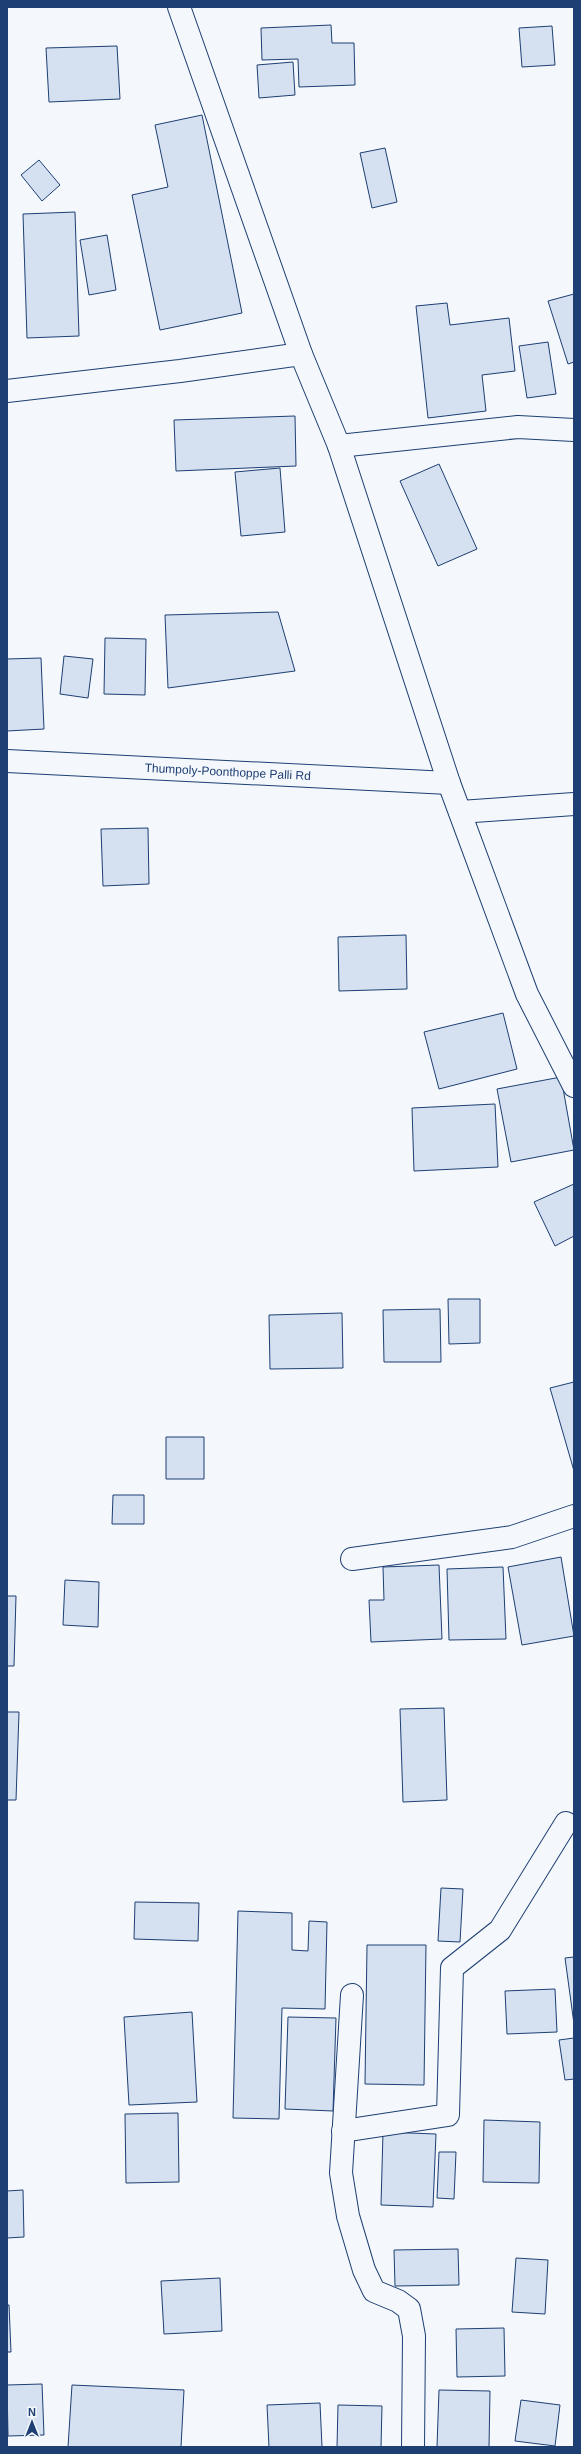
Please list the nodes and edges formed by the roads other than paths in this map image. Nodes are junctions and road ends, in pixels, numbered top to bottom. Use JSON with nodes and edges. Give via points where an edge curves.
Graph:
{"nodes":[{"id":1,"x":179,"y":7,"type":"edge"},
{"id":2,"x":301,"y":354,"type":"junction"},
{"id":3,"x":7,"y":391,"type":"edge"},
{"id":4,"x":574,"y":430,"type":"edge"},
{"id":5,"x":339,"y":446,"type":"junction"},
{"id":6,"x":7,"y":761,"type":"edge"},
{"id":7,"x":449,"y":783,"type":"junction"},
{"id":8,"x":574,"y":804,"type":"edge"},
{"id":9,"x":460,"y":812,"type":"junction"},
{"id":10,"x":574,"y":1086,"type":"edge"},
{"id":11,"x":574,"y":1516,"type":"edge"},
{"id":12,"x":352,"y":1559,"type":"dead end"},
{"id":13,"x":566,"y":1823,"type":"dead end"},
{"id":14,"x":352,"y":1995,"type":"dead end"},
{"id":15,"x":342,"y":2131,"type":"junction"},
{"id":16,"x":413,"y":2447,"type":"edge"}],
"edges":[{"from":1,"to":2,"type":"street"},
{"from":2,"to":3,"type":"street","via":[[180,372]]},
{"from":2,"to":5,"type":"street"},
{"from":4,"to":5,"type":"street","via":[[518,427]]},
{"from":5,"to":7,"type":"street"},
{"from":6,"to":7,"type":"street","name":"Thumpoly-Poonthoppe Palli Rd"},
{"from":7,"to":9,"type":"street"},
{"from":8,"to":9,"type":"street"},
{"from":9,"to":10,"type":"street","via":[[527,994]]},
{"from":11,"to":12,"type":"street","via":[[512,1537]]},
{"from":13,"to":15,"type":"street","via":[[500,1930],[452,1968],[448,2115]]},
{"from":14,"to":15,"type":"street"},
{"from":15,"to":16,"type":"street","via":[[341,2173],[348,2216],[364,2270],[374,2291],[409,2309],[414,2336]]}]}
